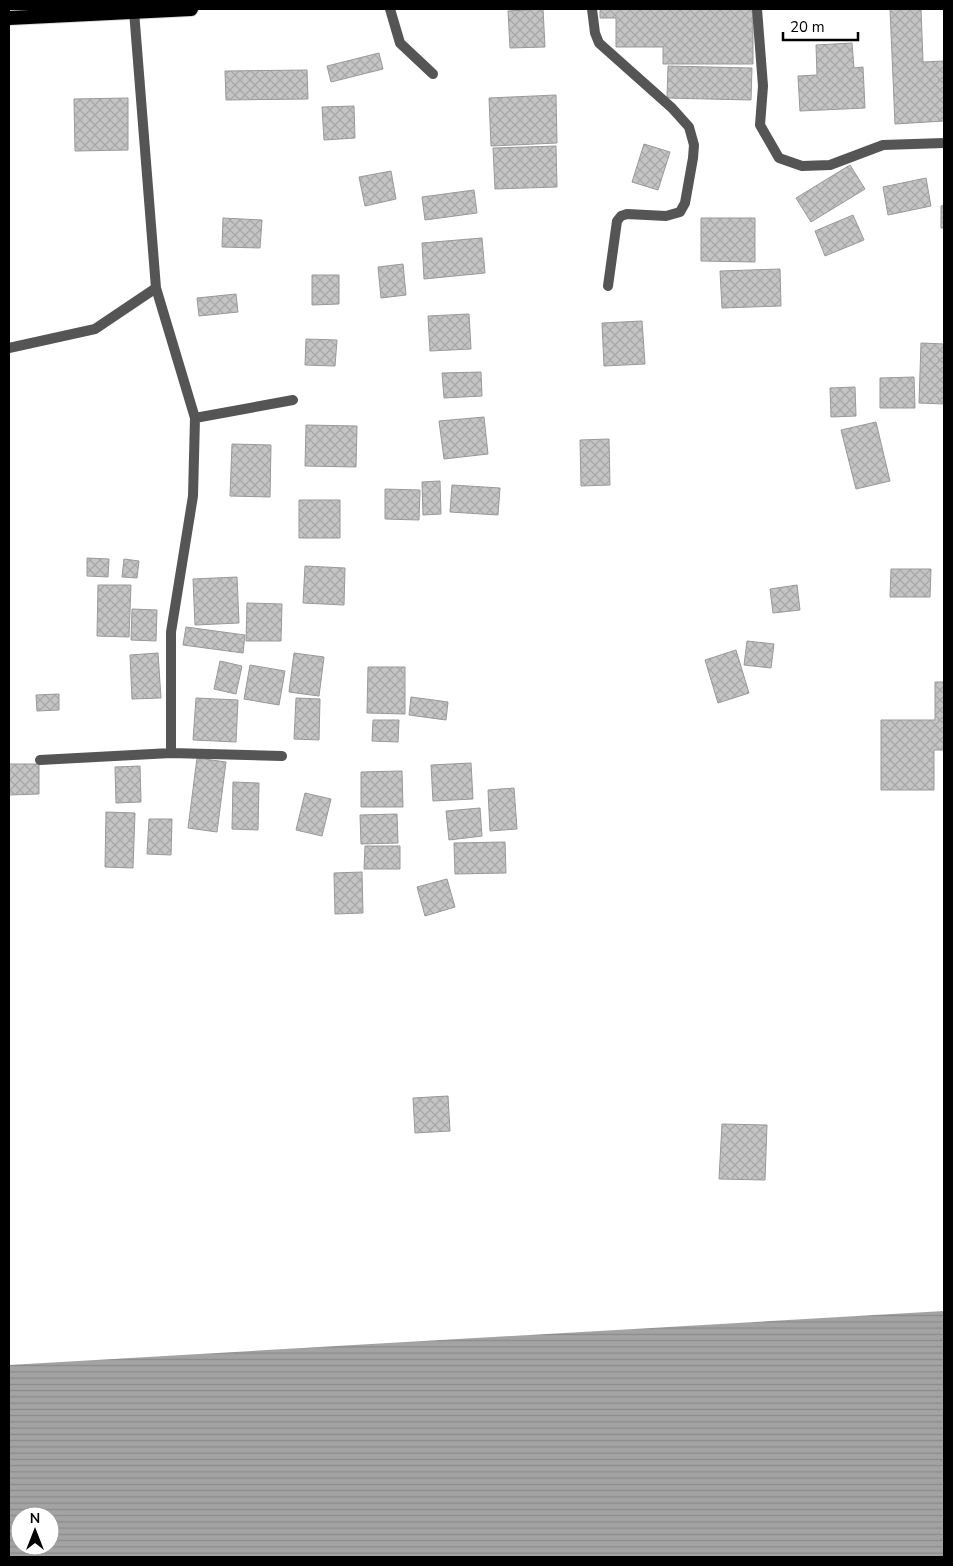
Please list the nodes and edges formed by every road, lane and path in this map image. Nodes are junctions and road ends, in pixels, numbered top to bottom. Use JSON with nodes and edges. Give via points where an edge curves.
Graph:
{"nodes":[{"id":1,"x":191,"y":9,"type":"edge"},
{"id":2,"x":390,"y":9,"type":"edge"},
{"id":3,"x":592,"y":9,"type":"edge"},
{"id":4,"x":757,"y":9,"type":"edge"},
{"id":5,"x":134,"y":11,"type":"junction"},
{"id":6,"x":9,"y":18,"type":"edge"},
{"id":7,"x":432,"y":74,"type":"dead end"},
{"id":8,"x":944,"y":143,"type":"edge"},
{"id":9,"x":608,"y":286,"type":"dead end"},
{"id":10,"x":156,"y":288,"type":"junction"},
{"id":11,"x":9,"y":348,"type":"edge"},
{"id":12,"x":293,"y":400,"type":"dead end"},
{"id":13,"x":195,"y":418,"type":"junction"},
{"id":14,"x":171,"y":753,"type":"junction"},
{"id":15,"x":282,"y":756,"type":"dead end"},
{"id":16,"x":40,"y":760,"type":"dead end"}],
"edges":[{"from":1,"to":5,"type":"highway"},
{"from":2,"to":7,"type":"street","via":[[400,43]]},
{"from":3,"to":9,"type":"street","via":[[599,43],[672,108],[689,127],[694,145],[685,203],[680,212],[666,216],[627,214],[617,221]]},
{"from":4,"to":8,"type":"street","via":[[763,86],[760,125],[779,158],[802,166],[830,165],[883,145]]},
{"from":5,"to":6,"type":"highway"},
{"from":5,"to":10,"type":"street"},
{"from":10,"to":11,"type":"street","via":[[95,329]]},
{"from":10,"to":13,"type":"street"},
{"from":12,"to":13,"type":"street"},
{"from":13,"to":14,"type":"street","via":[[193,496],[171,632]]},
{"from":14,"to":15,"type":"street"},
{"from":14,"to":16,"type":"street"}]}
